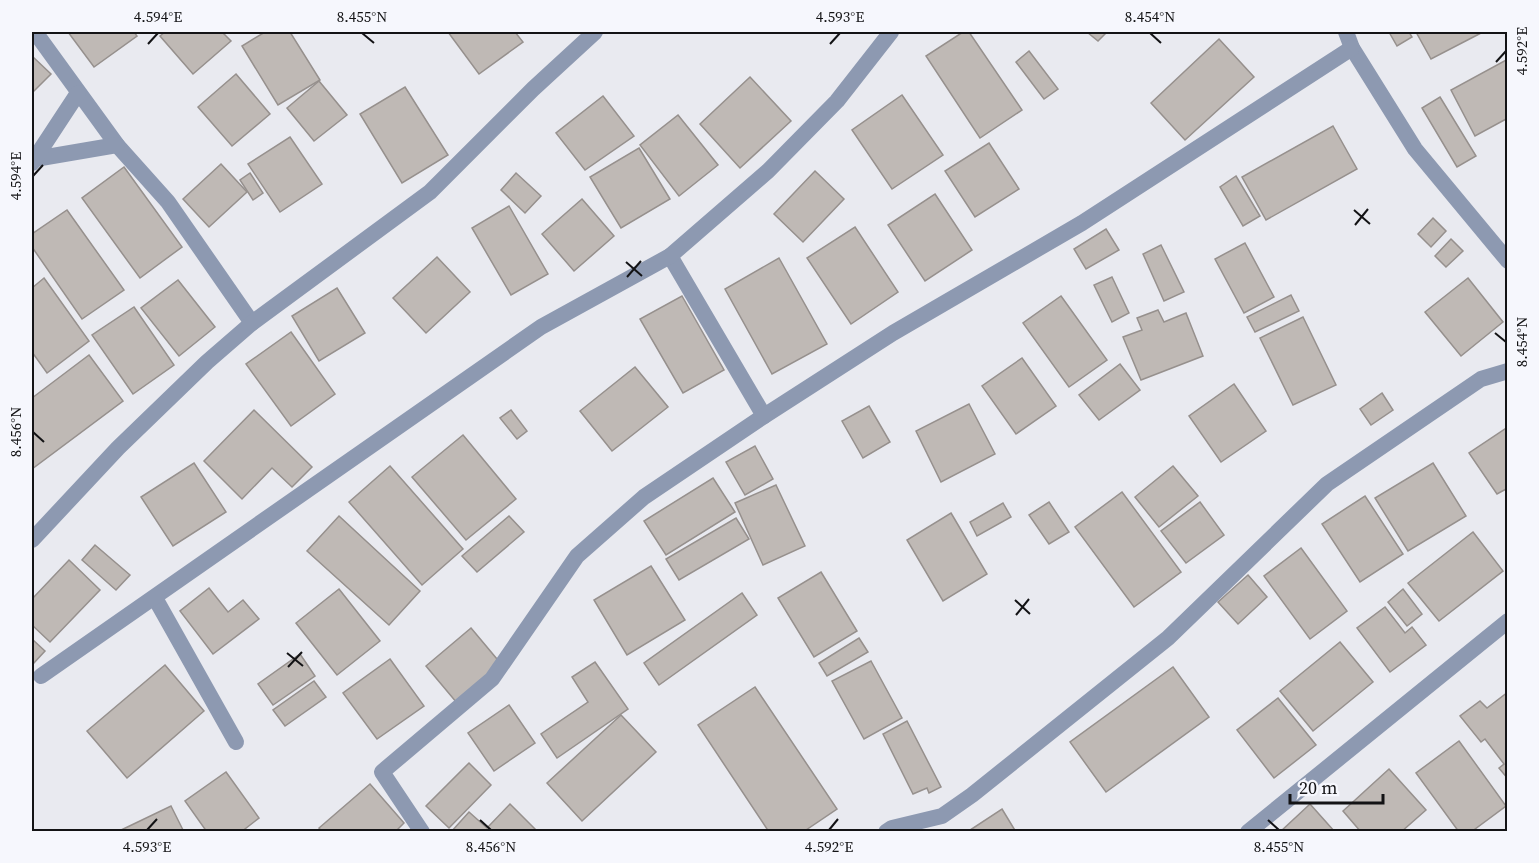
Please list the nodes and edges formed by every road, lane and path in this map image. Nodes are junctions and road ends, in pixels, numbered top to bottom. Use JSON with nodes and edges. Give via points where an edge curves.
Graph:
{"nodes":[{"id":1,"x":35,"y":32,"type":"edge"},
{"id":2,"x":596,"y":32,"type":"edge"},
{"id":3,"x":891,"y":32,"type":"edge"},
{"id":4,"x":1346,"y":32,"type":"edge"},
{"id":5,"x":1352,"y":48,"type":"junction"},
{"id":6,"x":78,"y":93,"type":"junction"},
{"id":7,"x":117,"y":145,"type":"junction"},
{"id":8,"x":33,"y":161,"type":"edge"},
{"id":9,"x":670,"y":256,"type":"junction"},
{"id":10,"x":1508,"y":261,"type":"edge"},
{"id":11,"x":252,"y":323,"type":"junction"},
{"id":12,"x":1508,"y":371,"type":"edge"},
{"id":13,"x":764,"y":416,"type":"junction"},
{"id":14,"x":32,"y":540,"type":"edge"},
{"id":15,"x":155,"y":598,"type":"junction"},
{"id":16,"x":1508,"y":621,"type":"edge"},
{"id":17,"x":41,"y":676,"type":"dead end"},
{"id":18,"x":236,"y":742,"type":"dead end"},
{"id":19,"x":422,"y":831,"type":"edge"},
{"id":20,"x":886,"y":831,"type":"edge"},
{"id":21,"x":1248,"y":831,"type":"edge"}],
"edges":[{"from":1,"to":6,"type":"street"},
{"from":2,"to":11,"type":"street","via":[[430,192]]},
{"from":3,"to":9,"type":"street","via":[[837,101],[768,171]]},
{"from":4,"to":5,"type":"street"},
{"from":5,"to":10,"type":"street","via":[[1415,149]]},
{"from":5,"to":13,"type":"street","via":[[1082,223],[893,333]]},
{"from":6,"to":7,"type":"street"},
{"from":6,"to":8,"type":"street"},
{"from":7,"to":8,"type":"street"},
{"from":7,"to":11,"type":"street","via":[[168,202]]},
{"from":9,"to":13,"type":"street"},
{"from":9,"to":15,"type":"street","via":[[541,327]]},
{"from":11,"to":14,"type":"street","via":[[118,448]]},
{"from":12,"to":20,"type":"street","via":[[1481,379],[1327,484],[1168,639],[972,795],[942,816]]},
{"from":13,"to":19,"type":"street","via":[[644,497],[578,556],[492,679],[382,772]]},
{"from":15,"to":17,"type":"street"},
{"from":15,"to":18,"type":"street"},
{"from":16,"to":21,"type":"street"}]}
